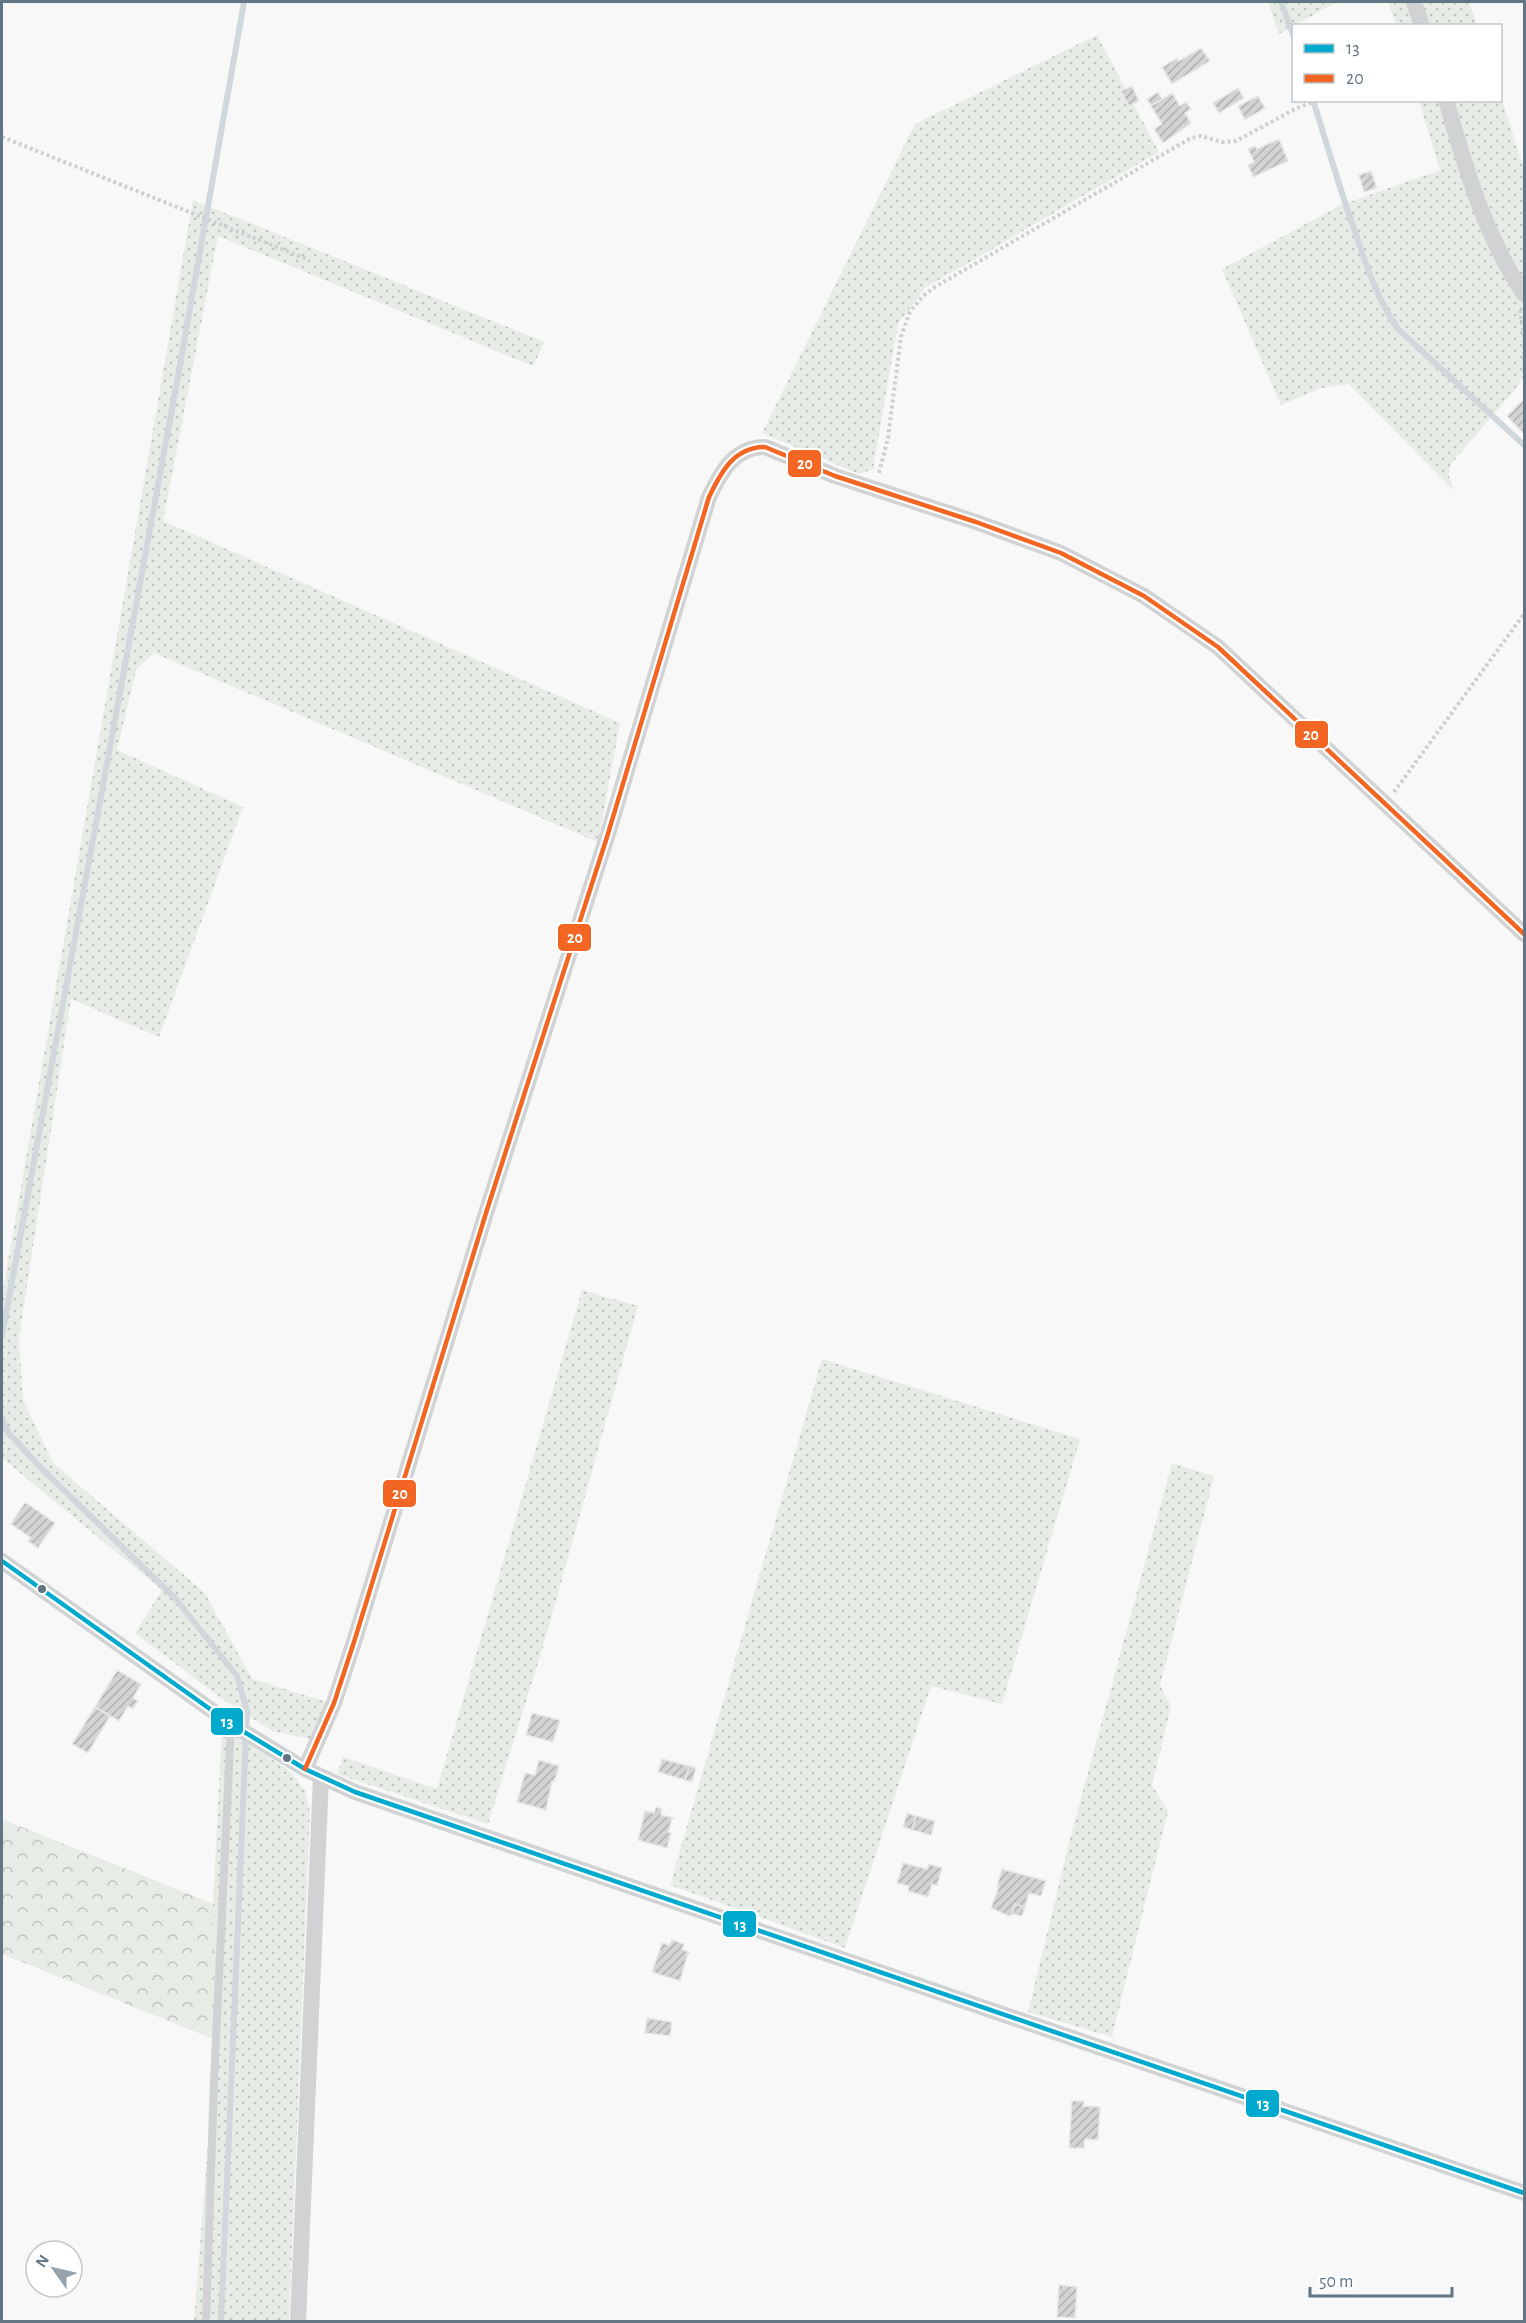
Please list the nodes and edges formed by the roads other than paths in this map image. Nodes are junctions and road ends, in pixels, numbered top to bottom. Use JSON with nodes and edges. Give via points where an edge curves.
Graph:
{"nodes":[{"id":1,"x":1414,"y":2,"type":"edge"},
{"id":2,"x":1421,"y":24,"type":"edge"},
{"id":3,"x":1447,"y":102,"type":"edge"},
{"id":4,"x":1520,"y":287,"type":"edge"},
{"id":5,"x":1524,"y":934,"type":"edge"},
{"id":6,"x":2,"y":1562,"type":"edge"},
{"id":7,"x":231,"y":1724,"type":"junction"},
{"id":8,"x":305,"y":1769,"type":"junction"},
{"id":9,"x":321,"y":1777,"type":"junction"},
{"id":10,"x":1524,"y":2193,"type":"edge"},
{"id":11,"x":206,"y":2322,"type":"edge"},
{"id":12,"x":298,"y":2322,"type":"edge"}],
"edges":[{"from":1,"to":2,"type":"street"},
{"from":3,"to":4,"type":"street","via":[[1489,228]]},
{"from":5,"to":8,"type":"street","via":[[1218,647],[1144,596],[1061,554],[835,476],[765,447],[735,456],[712,491],[351,1653]]},
{"from":6,"to":7,"type":"street"},
{"from":7,"to":8,"type":"street"},
{"from":7,"to":11,"type":"lane"},
{"from":8,"to":9,"type":"street"},
{"from":9,"to":10,"type":"street","via":[[378,1800]]},
{"from":9,"to":12,"type":"street"}]}
